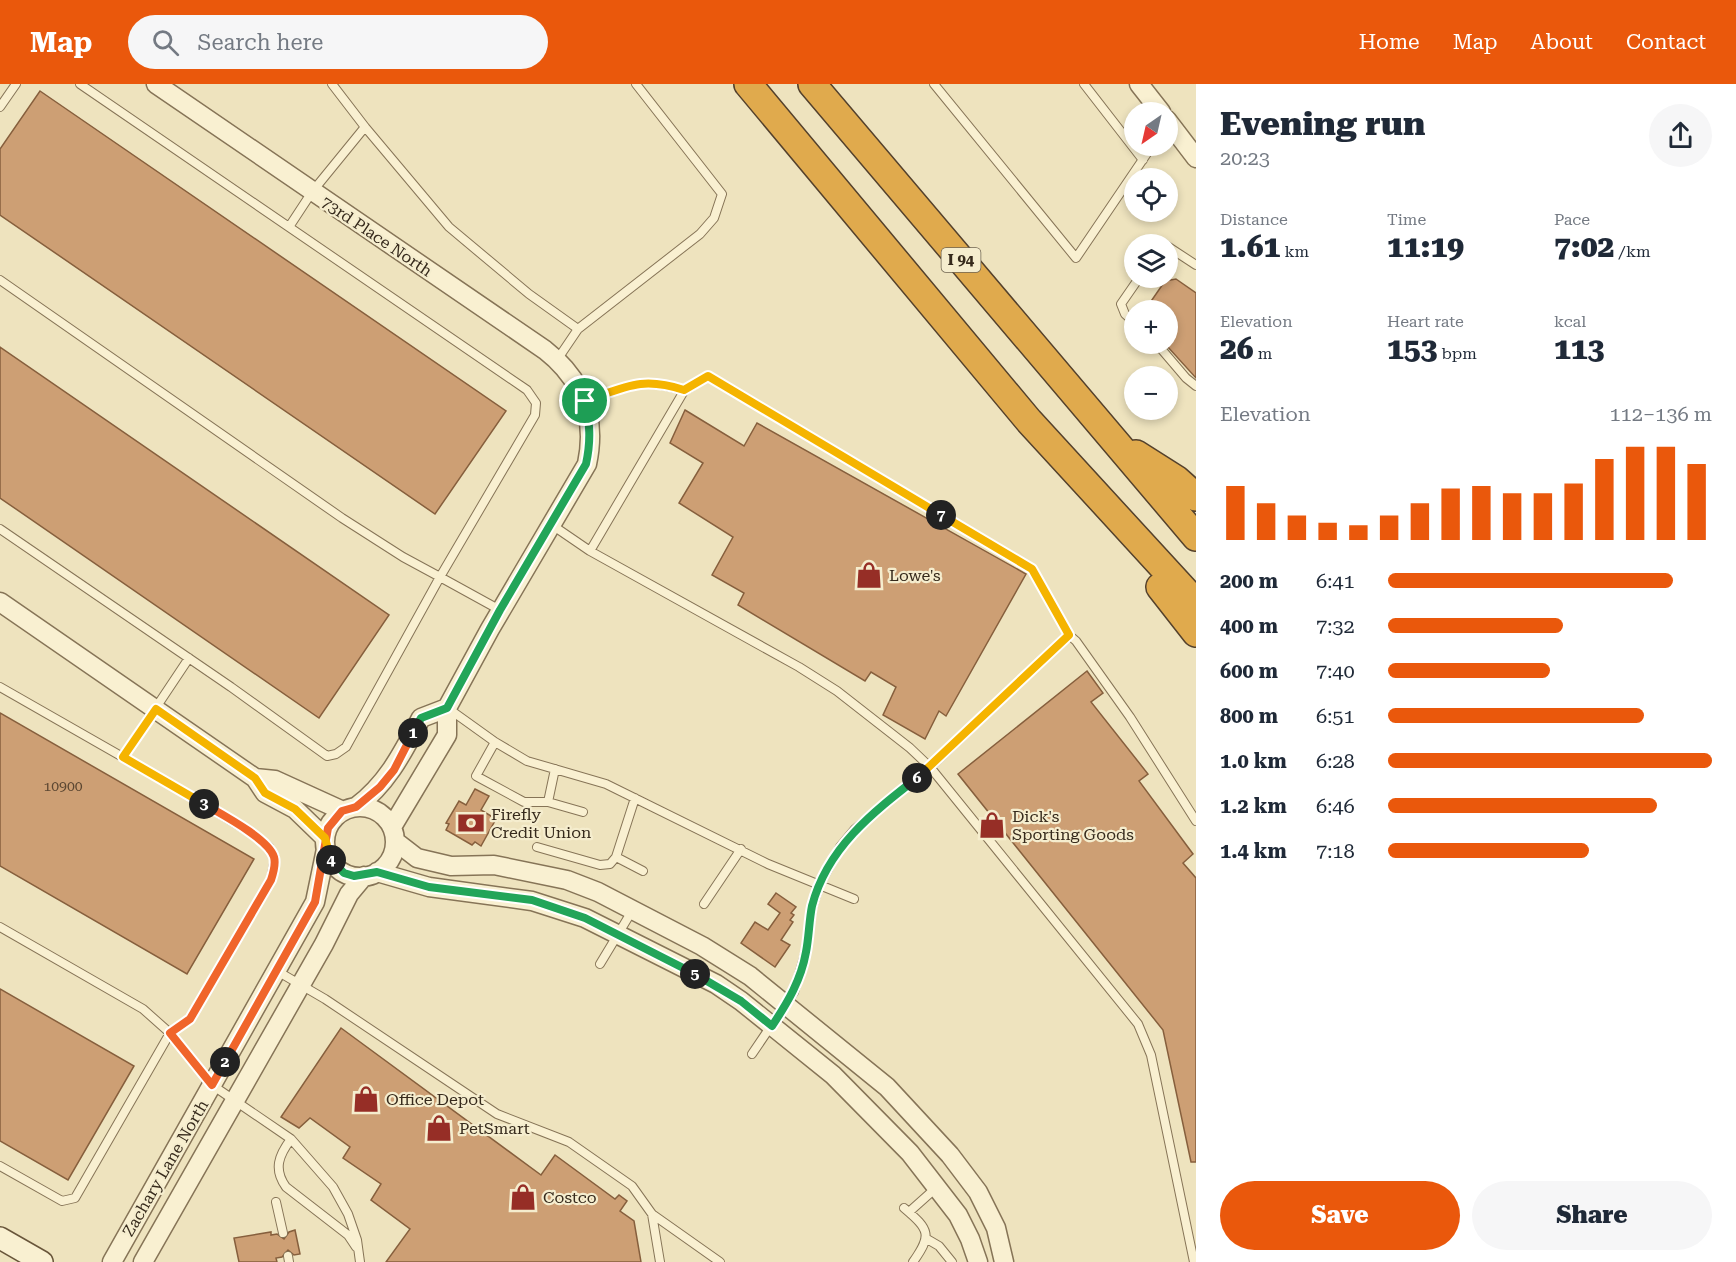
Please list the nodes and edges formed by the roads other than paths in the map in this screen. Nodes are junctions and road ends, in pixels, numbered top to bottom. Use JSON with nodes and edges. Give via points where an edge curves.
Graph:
{"nodes":[{"id":1,"x":16,"y":84,"type":"edge"},
{"id":2,"x":80,"y":84,"type":"edge"},
{"id":3,"x":156,"y":84,"type":"edge"},
{"id":4,"x":332,"y":84,"type":"edge"},
{"id":5,"x":636,"y":84,"type":"edge"},
{"id":6,"x":748,"y":84,"type":"edge"},
{"id":7,"x":813,"y":84,"type":"edge"},
{"id":8,"x":933,"y":84,"type":"edge"},
{"id":9,"x":1084,"y":84,"type":"edge"},
{"id":10,"x":1139,"y":84,"type":"edge"},
{"id":11,"x":1153,"y":102,"type":"edge"},
{"id":12,"x":0,"y":107,"type":"edge"},
{"id":13,"x":365,"y":127,"type":"junction"},
{"id":14,"x":1178,"y":137,"type":"edge"},
{"id":15,"x":1146,"y":156,"type":"edge"},
{"id":16,"x":1196,"y":158,"type":"edge"},
{"id":17,"x":1143,"y":160,"type":"junction"},
{"id":18,"x":312,"y":192,"type":"junction"},
{"id":19,"x":289,"y":227,"type":"junction"},
{"id":20,"x":1178,"y":254,"type":"edge"},
{"id":21,"x":1196,"y":266,"type":"edge"},
{"id":22,"x":0,"y":280,"type":"edge"},
{"id":23,"x":1132,"y":288,"type":"edge"},
{"id":24,"x":1124,"y":312,"type":"edge"},
{"id":25,"x":578,"y":329,"type":"junction"},
{"id":26,"x":1165,"y":354,"type":"edge"},
{"id":27,"x":557,"y":360,"type":"junction"},
{"id":28,"x":1196,"y":386,"type":"edge"},
{"id":29,"x":684,"y":390,"type":"junction"},
{"id":30,"x":585,"y":401,"type":"junction"},
{"id":31,"x":1029,"y":421,"type":"junction"},
{"id":32,"x":1110,"y":436,"type":"junction"},
{"id":33,"x":1196,"y":497,"type":"edge"},
{"id":34,"x":550,"y":524,"type":"junction"},
{"id":35,"x":0,"y":529,"type":"edge"},
{"id":36,"x":1196,"y":537,"type":"edge"},
{"id":37,"x":590,"y":551,"type":"junction"},
{"id":38,"x":440,"y":577,"type":"junction"},
{"id":39,"x":0,"y":602,"type":"edge"},
{"id":40,"x":1196,"y":603,"type":"edge"},
{"id":41,"x":500,"y":610,"type":"junction"},
{"id":42,"x":1196,"y":633,"type":"edge"},
{"id":43,"x":1069,"y":635,"type":"junction"},
{"id":44,"x":189,"y":658,"type":"junction"},
{"id":45,"x":0,"y":687,"type":"edge"},
{"id":46,"x":447,"y":708,"type":"junction"},
{"id":47,"x":156,"y":709,"type":"junction"},
{"id":48,"x":495,"y":742,"type":"junction"},
{"id":49,"x":123,"y":757,"type":"junction"},
{"id":50,"x":930,"y":767,"type":"junction"},
{"id":51,"x":555,"y":769,"type":"junction"},
{"id":52,"x":255,"y":778,"type":"junction"},
{"id":53,"x":635,"y":798,"type":"junction"},
{"id":54,"x":548,"y":802,"type":"junction"},
{"id":55,"x":349,"y":809,"type":"junction"},
{"id":56,"x":583,"y":812,"type":"dead end"},
{"id":57,"x":1196,"y":821,"type":"edge"},
{"id":58,"x":393,"y":834,"type":"junction"},
{"id":59,"x":326,"y":844,"type":"junction"},
{"id":60,"x":537,"y":847,"type":"dead end"},
{"id":61,"x":741,"y":849,"type":"junction"},
{"id":62,"x":616,"y":857,"type":"junction"},
{"id":63,"x":643,"y":871,"type":"dead end"},
{"id":64,"x":371,"y":874,"type":"junction"},
{"id":65,"x":819,"y":886,"type":"junction"},
{"id":66,"x":854,"y":899,"type":"dead end"},
{"id":67,"x":704,"y":904,"type":"dead end"},
{"id":68,"x":632,"y":911,"type":"junction"},
{"id":69,"x":0,"y":927,"type":"edge"},
{"id":70,"x":619,"y":934,"type":"junction"},
{"id":71,"x":600,"y":964,"type":"dead end"},
{"id":72,"x":278,"y":971,"type":"junction"},
{"id":73,"x":300,"y":985,"type":"junction"},
{"id":74,"x":786,"y":1005,"type":"junction"},
{"id":75,"x":772,"y":1026,"type":"junction"},
{"id":76,"x":170,"y":1033,"type":"junction"},
{"id":77,"x":752,"y":1054,"type":"dead end"},
{"id":78,"x":212,"y":1085,"type":"junction"},
{"id":79,"x":235,"y":1100,"type":"junction"},
{"id":80,"x":291,"y":1138,"type":"junction"},
{"id":81,"x":0,"y":1166,"type":"edge"},
{"id":82,"x":938,"y":1186,"type":"junction"},
{"id":83,"x":276,"y":1202,"type":"dead end"},
{"id":84,"x":652,"y":1214,"type":"junction"},
{"id":85,"x":283,"y":1233,"type":"dead end"},
{"id":86,"x":0,"y":1238,"type":"edge"},
{"id":87,"x":927,"y":1239,"type":"junction"},
{"id":88,"x":359,"y":1250,"type":"junction"},
{"id":89,"x":42,"y":1262,"type":"edge"},
{"id":90,"x":111,"y":1262,"type":"edge"},
{"id":91,"x":143,"y":1262,"type":"edge"},
{"id":92,"x":360,"y":1262,"type":"edge"},
{"id":93,"x":660,"y":1262,"type":"edge"},
{"id":94,"x":720,"y":1262,"type":"edge"},
{"id":95,"x":913,"y":1262,"type":"edge"},
{"id":96,"x":952,"y":1262,"type":"edge"},
{"id":97,"x":978,"y":1262,"type":"edge"},
{"id":98,"x":1004,"y":1262,"type":"edge"},
{"id":99,"x":1194,"y":1262,"type":"edge"}],
"edges":[{"from":1,"to":12,"type":"lane"},
{"from":2,"to":19,"type":"lane"},
{"from":3,"to":18,"type":"street","name":"73rd Place North"},
{"from":4,"to":13,"type":"lane"},
{"from":5,"to":25,"type":"lane","via":[[722,194],[714,218],[700,234]]},
{"from":6,"to":31,"type":"highway"},
{"from":7,"to":32,"type":"highway","number":"I 94"},
{"from":8,"to":17,"type":"lane","via":[[1076,258]]},
{"from":9,"to":17,"type":"lane"},
{"from":10,"to":11,"type":"street"},
{"from":13,"to":18,"type":"lane"},
{"from":13,"to":25,"type":"lane","via":[[449,227]]},
{"from":14,"to":16,"type":"street"},
{"from":15,"to":17,"type":"lane"},
{"from":18,"to":19,"type":"lane"},
{"from":18,"to":27,"type":"street","name":"73rd Place North"},
{"from":19,"to":38,"type":"lane","via":[[527,390],[536,403],[535,415]]},
{"from":20,"to":21,"type":"lane"},
{"from":22,"to":38,"type":"lane","via":[[342,518]]},
{"from":23,"to":24,"type":"lane","via":[[1121,304]]},
{"from":25,"to":27,"type":"lane"},
{"from":26,"to":28,"type":"lane"},
{"from":27,"to":30,"type":"street","name":"73rd Place North"},
{"from":29,"to":30,"type":"lane","via":[[660,382],[639,382]]},
{"from":29,"to":37,"type":"lane"},
{"from":29,"to":43,"type":"lane","via":[[708,376],[1032,569]]},
{"from":30,"to":34,"type":"street","via":[[591,425],[586,464]]},
{"from":31,"to":40,"type":"highway"},
{"from":31,"to":42,"type":"highway"},
{"from":32,"to":33,"type":"highway"},
{"from":32,"to":36,"type":"highway","number":"I 94"},
{"from":34,"to":37,"type":"lane"},
{"from":34,"to":41,"type":"street"},
{"from":35,"to":44,"type":"lane"},
{"from":37,"to":50,"type":"lane","via":[[799,667],[837,692]]},
{"from":38,"to":41,"type":"lane"},
{"from":38,"to":44,"type":"lane","via":[[346,747],[336,754],[327,756]]},
{"from":39,"to":47,"type":"street"},
{"from":41,"to":46,"type":"street"},
{"from":43,"to":50,"type":"lane"},
{"from":43,"to":57,"type":"lane","via":[[1130,717]]},
{"from":44,"to":47,"type":"lane"},
{"from":45,"to":49,"type":"lane"},
{"from":46,"to":48,"type":"lane"},
{"from":46,"to":55,"type":"street","via":[[421,718],[394,770],[380,787]]},
{"from":46,"to":58,"type":"street","via":[[447,735]]},
{"from":47,"to":49,"type":"lane"},
{"from":47,"to":52,"type":"street"},
{"from":48,"to":51,"type":"lane","via":[[527,761]]},
{"from":48,"to":54,"type":"lane","via":[[476,776],[524,801]]},
{"from":49,"to":76,"type":"lane","via":[[250,833],[275,858],[271,880],[190,1019]]},
{"from":50,"to":65,"type":"lane","via":[[855,829],[840,847]]},
{"from":50,"to":99,"type":"lane","via":[[1138,1024],[1150,1055]]},
{"from":51,"to":53,"type":"lane","via":[[606,784]]},
{"from":51,"to":54,"type":"lane"},
{"from":52,"to":55,"type":"street","via":[[275,780]]},
{"from":52,"to":59,"type":"street","via":[[265,793],[295,809]]},
{"from":53,"to":61,"type":"lane"},
{"from":53,"to":62,"type":"lane"},
{"from":54,"to":56,"type":"lane"},
{"from":55,"to":58,"type":"street","via":[[377,811]]},
{"from":55,"to":59,"type":"street","via":[[328,828]]},
{"from":58,"to":64,"type":"street","via":[[390,859]]},
{"from":58,"to":68,"type":"street","via":[[417,858],[452,866],[494,865],[567,880]]},
{"from":59,"to":64,"type":"street","via":[[336,867],[344,873]]},
{"from":59,"to":72,"type":"street","name":"Zachary Lane North","via":[[315,902]]},
{"from":60,"to":62,"type":"lane","via":[[600,865],[610,864]]},
{"from":61,"to":65,"type":"lane"},
{"from":61,"to":67,"type":"lane"},
{"from":62,"to":63,"type":"lane"},
{"from":64,"to":70,"type":"street","via":[[429,887],[532,900]]},
{"from":64,"to":73,"type":"street","name":"Zachary Lane North","via":[[349,894]]},
{"from":65,"to":66,"type":"lane"},
{"from":65,"to":74,"type":"lane","via":[[801,973]]},
{"from":68,"to":70,"type":"lane"},
{"from":68,"to":74,"type":"street","via":[[702,946],[750,976]]},
{"from":69,"to":76,"type":"lane","via":[[144,1009]]},
{"from":70,"to":71,"type":"lane"},
{"from":70,"to":75,"type":"street","via":[[716,984]]},
{"from":72,"to":73,"type":"lane"},
{"from":72,"to":78,"type":"street","name":"Zachary Lane North"},
{"from":73,"to":79,"type":"street","name":"Zachary Lane North"},
{"from":73,"to":84,"type":"lane","via":[[497,1114],[569,1142],[632,1186]]},
{"from":74,"to":75,"type":"lane"},
{"from":74,"to":98,"type":"street","via":[[887,1087],[950,1155],[978,1192],[996,1228]]},
{"from":75,"to":77,"type":"lane"},
{"from":75,"to":82,"type":"street","via":[[833,1075]]},
{"from":76,"to":78,"type":"lane"},
{"from":76,"to":81,"type":"lane","via":[[75,1198],[62,1201]]},
{"from":78,"to":79,"type":"lane"},
{"from":78,"to":90,"type":"street","name":"Zachary Lane North"},
{"from":79,"to":80,"type":"lane"},
{"from":79,"to":91,"type":"street","name":"Zachary Lane North"},
{"from":80,"to":88,"type":"lane","via":[[333,1187],[348,1214]]},
{"from":80,"to":88,"type":"lane","via":[[280,1153],[279,1178],[348,1235]]},
{"from":82,"to":87,"type":"lane","via":[[906,1210],[918,1220]]},
{"from":82,"to":97,"type":"street","via":[[970,1239]]},
{"from":83,"to":85,"type":"lane"},
{"from":84,"to":93,"type":"lane"},
{"from":84,"to":94,"type":"lane"},
{"from":86,"to":89,"type":"main road"},
{"from":87,"to":95,"type":"lane"},
{"from":87,"to":96,"type":"lane"},
{"from":88,"to":92,"type":"lane"}]}
